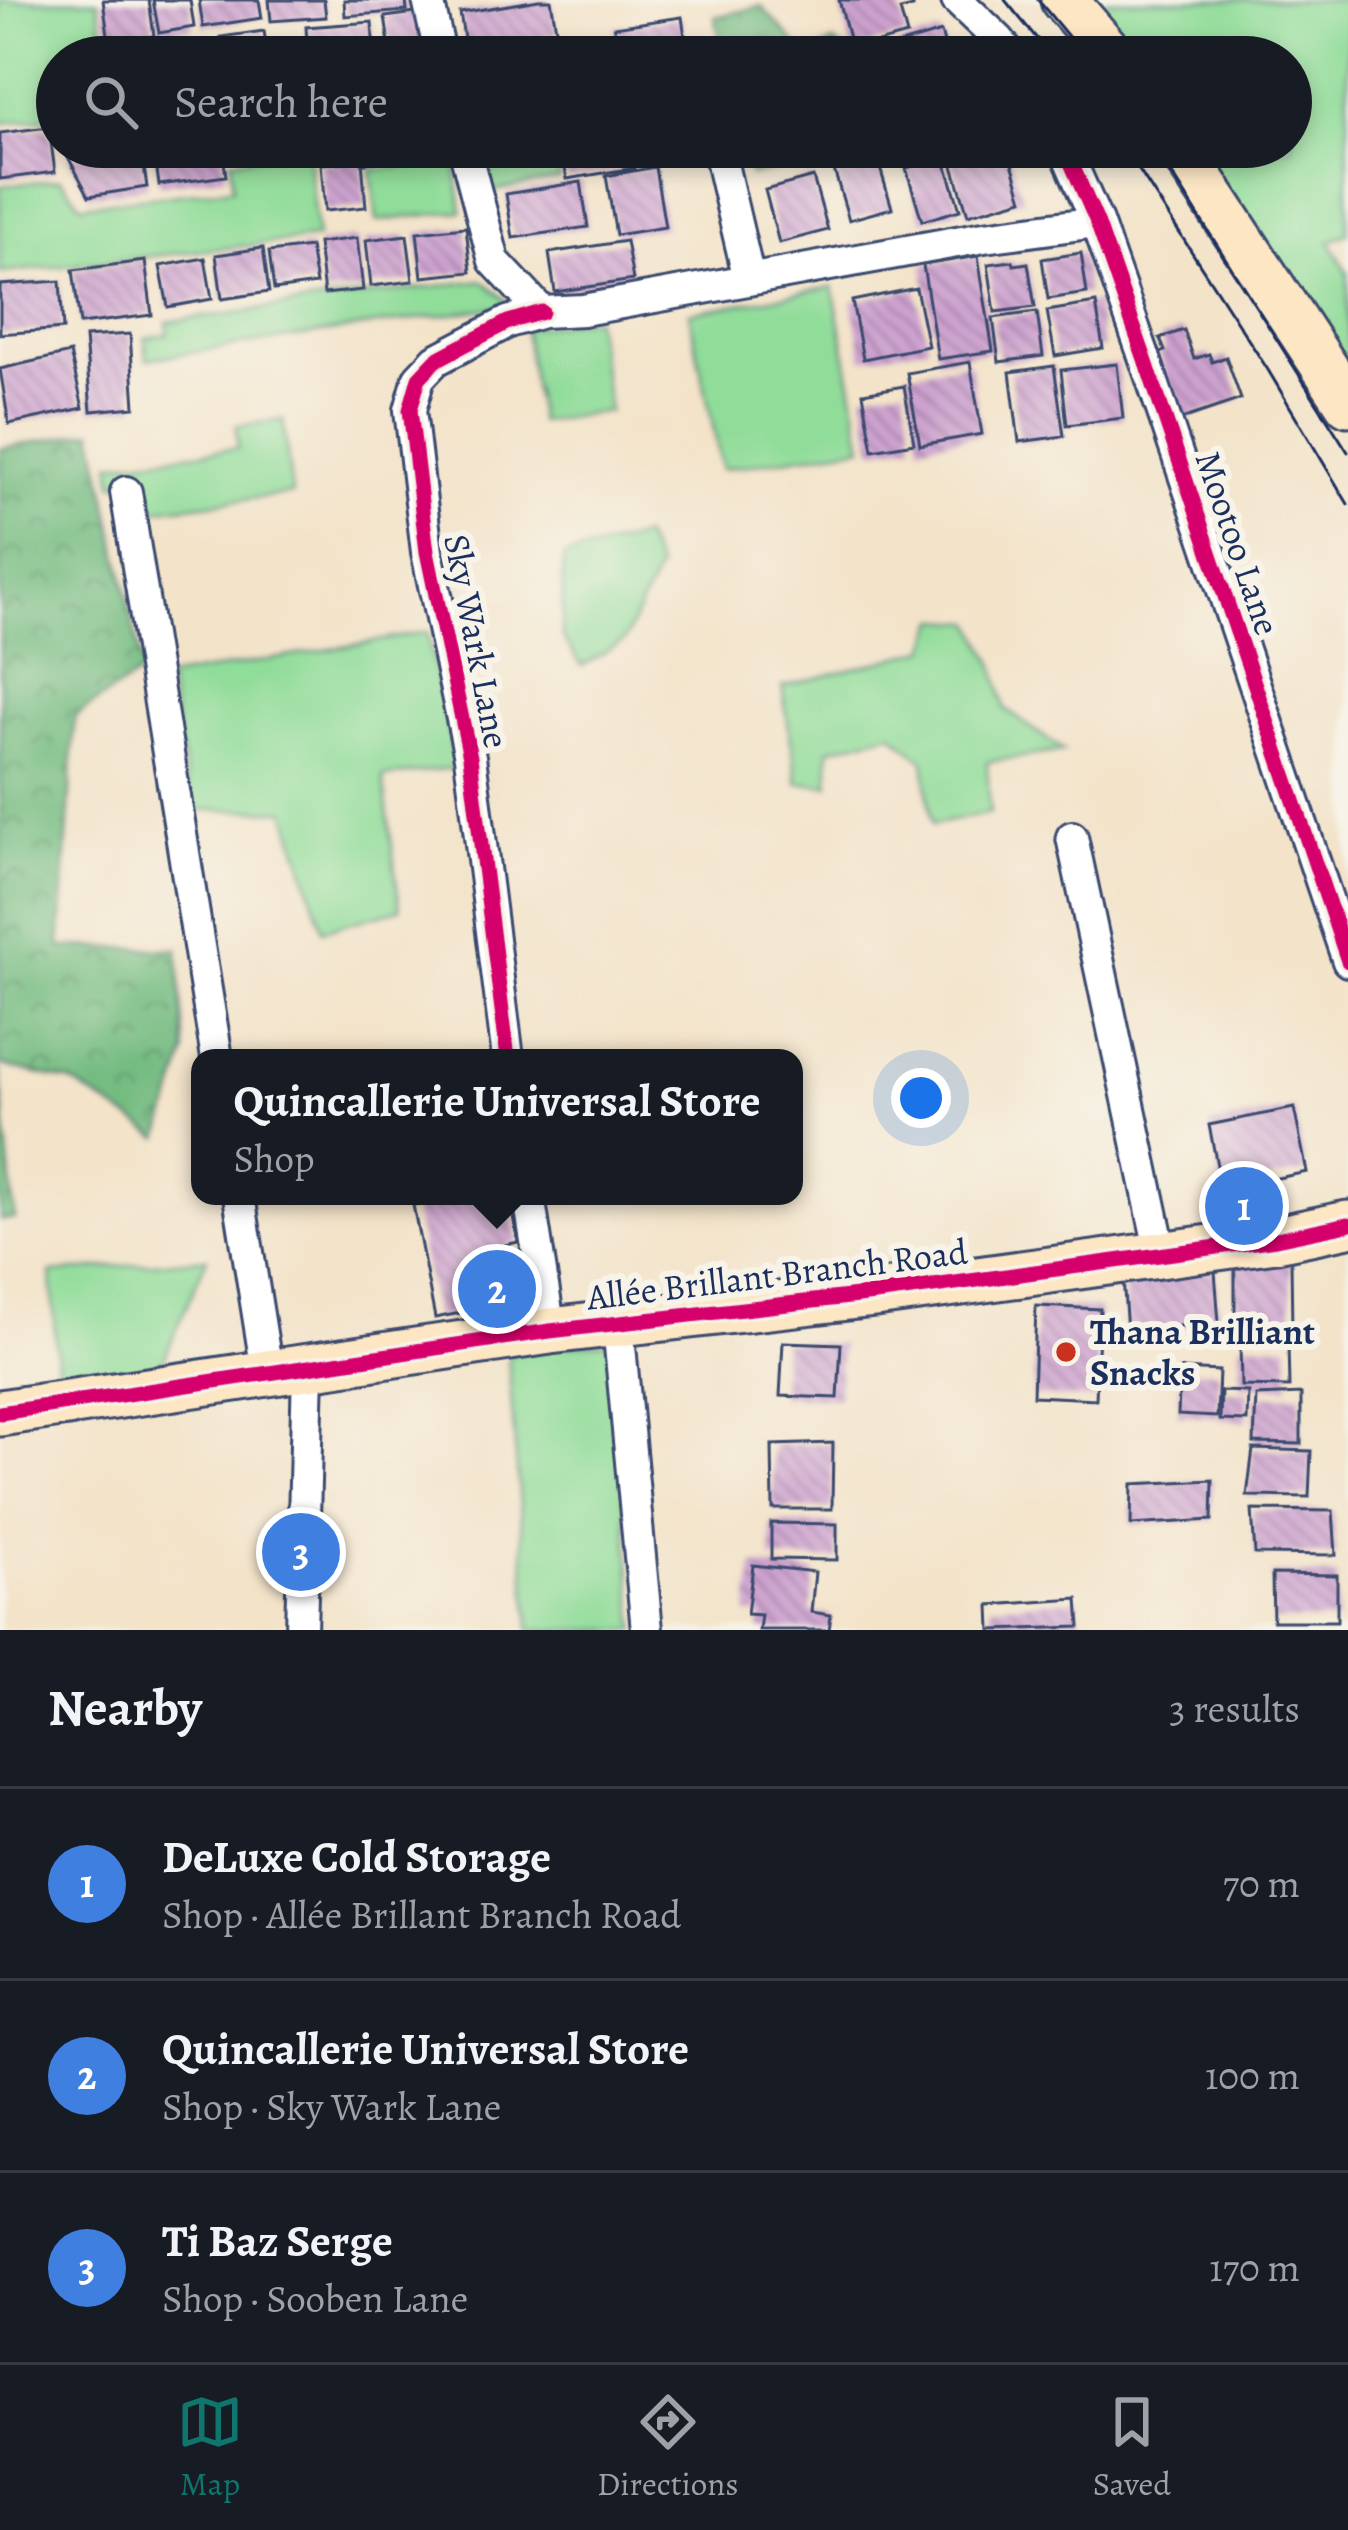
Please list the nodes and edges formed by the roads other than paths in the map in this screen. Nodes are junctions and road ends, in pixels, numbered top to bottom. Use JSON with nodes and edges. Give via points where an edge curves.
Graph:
{"nodes":[{"id":1,"x":428,"y":0,"type":"edge"},
{"id":2,"x":957,"y":0,"type":"edge"},
{"id":3,"x":1064,"y":0,"type":"edge"},
{"id":4,"x":436,"y":36,"type":"edge"},
{"id":5,"x":996,"y":36,"type":"edge"},
{"id":6,"x":1095,"y":36,"type":"edge"},
{"id":7,"x":470,"y":168,"type":"edge"},
{"id":8,"x":723,"y":168,"type":"edge"},
{"id":9,"x":1073,"y":168,"type":"edge"},
{"id":10,"x":1194,"y":168,"type":"edge"},
{"id":11,"x":1097,"y":222,"type":"junction"},
{"id":12,"x":749,"y":279,"type":"junction"},
{"id":13,"x":542,"y":312,"type":"junction"},
{"id":14,"x":1348,"y":403,"type":"edge"},
{"id":15,"x":126,"y":492,"type":"dead end"},
{"id":16,"x":1072,"y":837,"type":"dead end"},
{"id":17,"x":1348,"y":961,"type":"edge"},
{"id":18,"x":216,"y":1049,"type":"edge"},
{"id":19,"x":507,"y":1049,"type":"edge"},
{"id":20,"x":242,"y":1205,"type":"edge"},
{"id":21,"x":530,"y":1205,"type":"edge"},
{"id":22,"x":1348,"y":1224,"type":"edge"},
{"id":23,"x":1160,"y":1254,"type":"junction"},
{"id":24,"x":618,"y":1325,"type":"junction"},
{"id":25,"x":550,"y":1331,"type":"junction"},
{"id":26,"x":288,"y":1371,"type":"junction"},
{"id":27,"x":0,"y":1413,"type":"edge"},
{"id":28,"x":301,"y":1630,"type":"edge"},
{"id":29,"x":646,"y":1630,"type":"edge"}],
"edges":[{"from":1,"to":4,"type":"street"},
{"from":2,"to":5,"type":"street"},
{"from":3,"to":6,"type":"street"},
{"from":7,"to":13,"type":"street","via":[[494,261]]},
{"from":8,"to":12,"type":"street"},
{"from":9,"to":11,"type":"street","name":"Mootoo Lane"},
{"from":10,"to":14,"type":"street"},
{"from":11,"to":12,"type":"street","name":"Sky Wark Lane"},
{"from":11,"to":17,"type":"street","name":"Mootoo Lane"},
{"from":12,"to":13,"type":"street","name":"Sky Wark Lane"},
{"from":13,"to":19,"type":"street","name":"Sky Wark Lane","via":[[436,360],[419,378],[410,410],[427,552],[470,757]]},
{"from":15,"to":18,"type":"street"},
{"from":16,"to":23,"type":"street"},
{"from":20,"to":26,"type":"street"},
{"from":21,"to":25,"type":"street"},
{"from":22,"to":23,"type":"street","name":"Allée Brillant Branch Road"},
{"from":23,"to":24,"type":"street","name":"Allée Brillant Branch Road"},
{"from":24,"to":25,"type":"street","name":"Allée Brillant Branch Road"},
{"from":24,"to":29,"type":"street"},
{"from":25,"to":26,"type":"street","name":"Allée Brillant Branch Road"},
{"from":26,"to":27,"type":"street","name":"Allée Brillant Branch Road"},
{"from":26,"to":28,"type":"street"}]}
